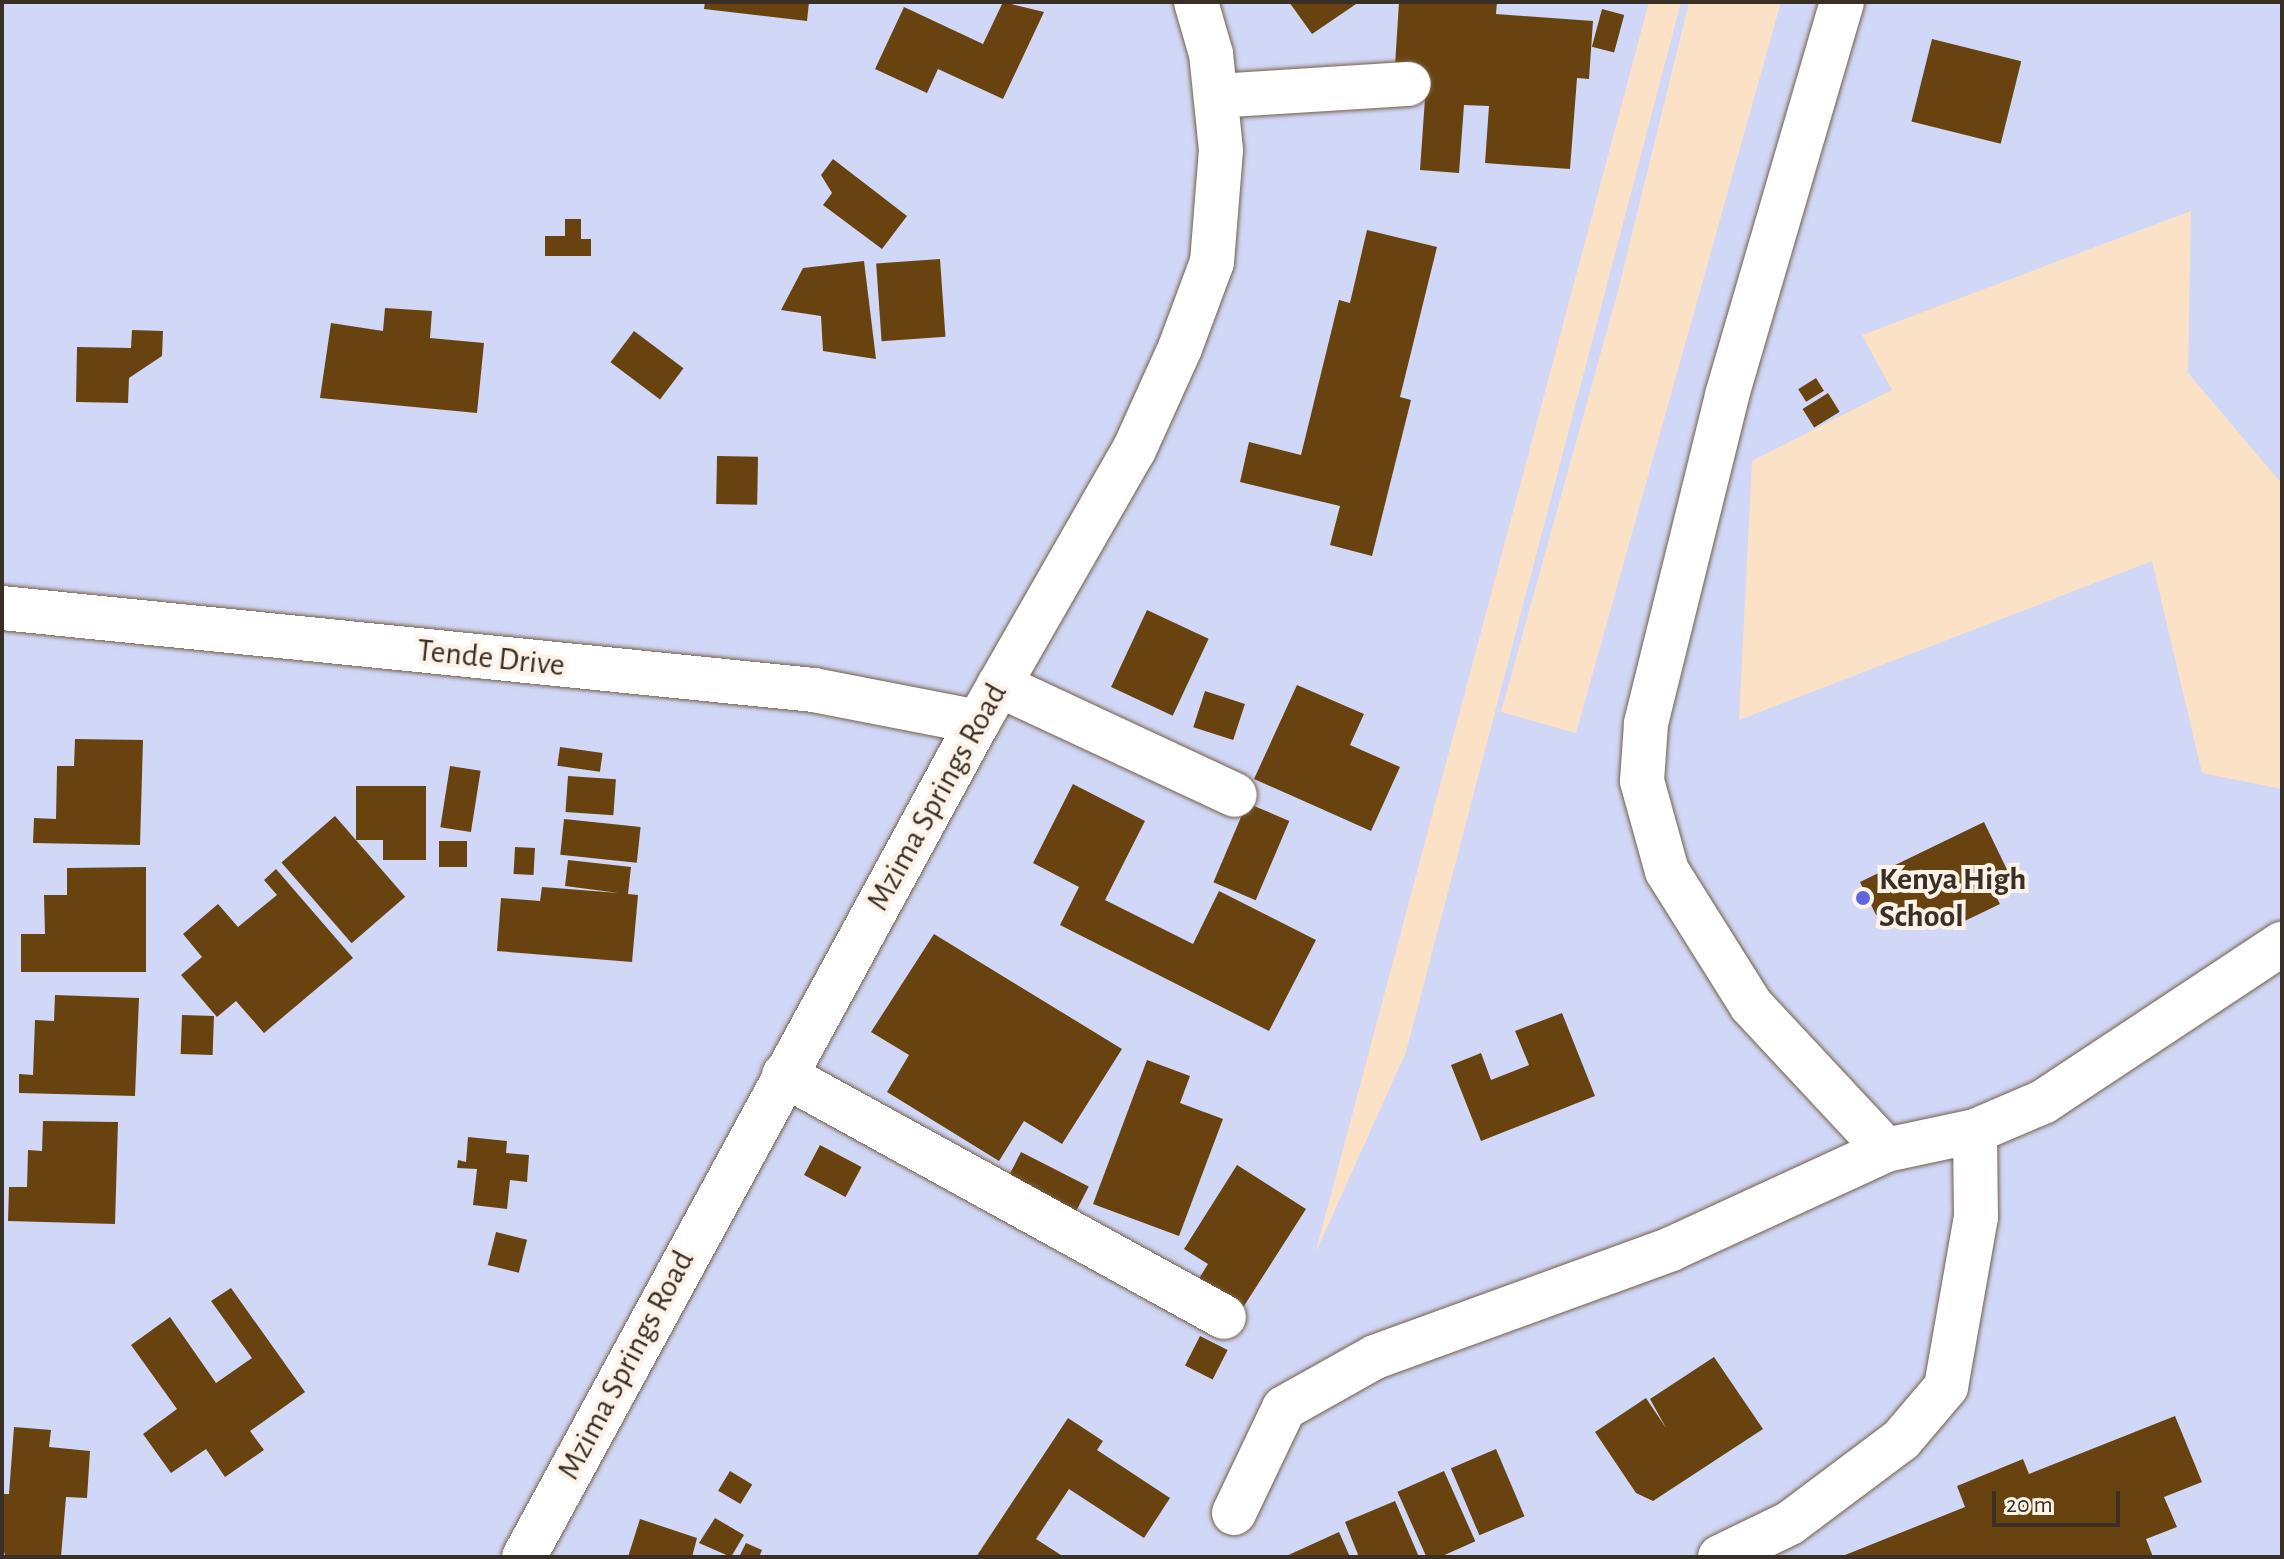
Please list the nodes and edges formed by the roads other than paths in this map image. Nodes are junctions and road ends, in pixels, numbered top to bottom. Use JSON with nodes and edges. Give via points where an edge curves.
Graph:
{"nodes":[{"id":1,"x":1196,"y":2,"type":"edge"},
{"id":2,"x":1842,"y":2,"type":"edge"},
{"id":3,"x":1409,"y":84,"type":"dead end"},
{"id":4,"x":1216,"y":96,"type":"junction"},
{"id":5,"x":2,"y":608,"type":"edge"},
{"id":6,"x":989,"y":703,"type":"junction"},
{"id":7,"x":1235,"y":795,"type":"dead end"},
{"id":8,"x":2282,"y":944,"type":"edge"},
{"id":9,"x":784,"y":1075,"type":"junction"},
{"id":10,"x":1975,"y":1131,"type":"junction"},
{"id":11,"x":1886,"y":1150,"type":"junction"},
{"id":12,"x":1224,"y":1317,"type":"dead end"},
{"id":13,"x":1234,"y":1513,"type":"dead end"},
{"id":14,"x":524,"y":1557,"type":"edge"},
{"id":15,"x":1720,"y":1557,"type":"edge"}],
"edges":[{"from":1,"to":4,"type":"street","name":"Mzima Springs Road"},
{"from":2,"to":11,"type":"street","via":[[1723,411],[1646,724],[1642,781],[1667,871],[1751,1005]]},
{"from":3,"to":4,"type":"street"},
{"from":4,"to":6,"type":"street","name":"Mzima Springs Road","via":[[1221,150],[1212,262],[1191,320],[1134,450]]},
{"from":5,"to":6,"type":"street","name":"Tende Drive"},
{"from":6,"to":7,"type":"street","name":"Tende Drive"},
{"from":6,"to":9,"type":"street","name":"Mzima Springs Road"},
{"from":8,"to":10,"type":"street","via":[[2043,1102]]},
{"from":9,"to":12,"type":"street"},
{"from":9,"to":14,"type":"street","name":"Mzima Springs Road"},
{"from":10,"to":11,"type":"street"},
{"from":10,"to":15,"type":"street","via":[[1976,1217],[1946,1387],[1901,1440],[1790,1523]]},
{"from":11,"to":13,"type":"street","via":[[1671,1249],[1375,1357],[1284,1408]]}]}
